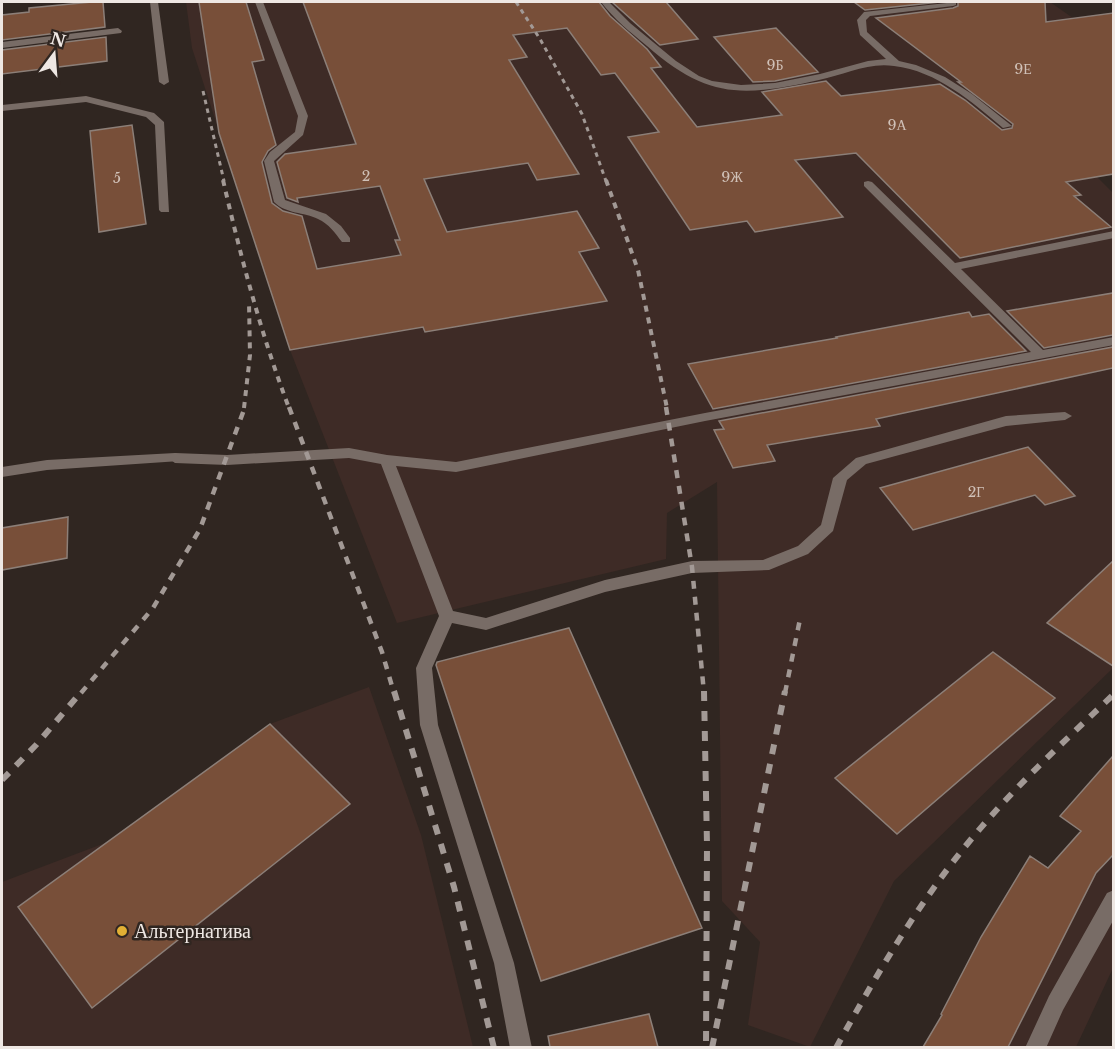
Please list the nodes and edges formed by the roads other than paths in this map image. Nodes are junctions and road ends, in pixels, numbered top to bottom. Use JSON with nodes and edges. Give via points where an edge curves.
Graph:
{"nodes":[{"id":1,"x":154,"y":2,"type":"edge"},
{"id":2,"x":259,"y":2,"type":"edge"},
{"id":3,"x":605,"y":2,"type":"edge"},
{"id":4,"x":953,"y":3,"type":"dead end"},
{"id":5,"x":118,"y":32,"type":"dead end"},
{"id":6,"x":2,"y":45,"type":"edge"},
{"id":7,"x":895,"y":62,"type":"junction"},
{"id":8,"x":164,"y":82,"type":"dead end"},
{"id":9,"x":2,"y":108,"type":"edge"},
{"id":10,"x":1007,"y":126,"type":"dead end"},
{"id":11,"x":868,"y":184,"type":"dead end"},
{"id":12,"x":165,"y":210,"type":"dead end"},
{"id":13,"x":1113,"y":234,"type":"edge"},
{"id":14,"x":346,"y":240,"type":"dead end"},
{"id":15,"x":952,"y":267,"type":"junction"},
{"id":16,"x":1113,"y":341,"type":"edge"},
{"id":17,"x":1041,"y":355,"type":"junction"},
{"id":18,"x":1065,"y":416,"type":"dead end"},
{"id":19,"x":387,"y":460,"type":"junction"},
{"id":20,"x":2,"y":472,"type":"edge"},
{"id":21,"x":447,"y":616,"type":"junction"},
{"id":22,"x":1113,"y":899,"type":"edge"},
{"id":23,"x":521,"y":1047,"type":"edge"},
{"id":24,"x":1035,"y":1047,"type":"edge"}],
"edges":[{"from":1,"to":8,"type":"street"},
{"from":2,"to":14,"type":"street","via":[[303,116],[300,134],[269,161],[280,202],[317,213],[336,224]]},
{"from":3,"to":7,"type":"street","via":[[671,62],[697,79],[717,84],[769,87]]},
{"from":4,"to":7,"type":"street","via":[[867,14],[861,20],[863,33]]},
{"from":5,"to":6,"type":"street"},
{"from":7,"to":10,"type":"street","via":[[916,67],[956,86]]},
{"from":9,"to":12,"type":"street","via":[[86,99],[150,115],[160,124]]},
{"from":11,"to":15,"type":"street"},
{"from":13,"to":15,"type":"street"},
{"from":15,"to":17,"type":"street"},
{"from":16,"to":17,"type":"street"},
{"from":17,"to":19,"type":"street","via":[[456,467]]},
{"from":18,"to":21,"type":"street","via":[[1006,421],[861,461],[840,478],[828,527],[803,550],[764,566],[692,567],[605,586],[486,624]]},
{"from":19,"to":20,"type":"street","via":[[348,453],[227,460],[175,458],[47,465]]},
{"from":19,"to":21,"type":"street"},
{"from":21,"to":23,"type":"street","via":[[424,668],[429,725],[504,963]]},
{"from":22,"to":24,"type":"street"}]}
